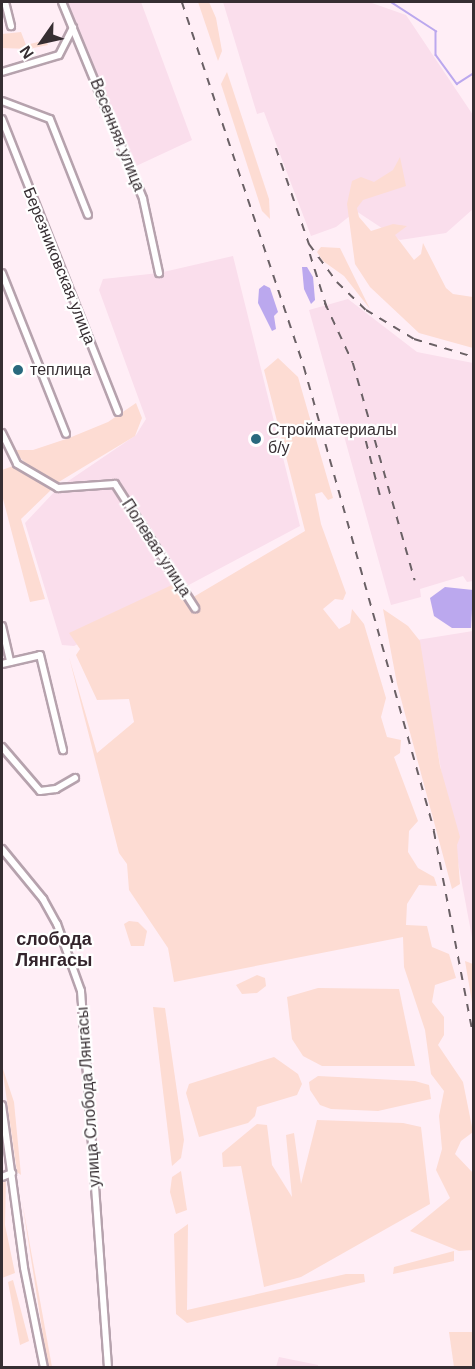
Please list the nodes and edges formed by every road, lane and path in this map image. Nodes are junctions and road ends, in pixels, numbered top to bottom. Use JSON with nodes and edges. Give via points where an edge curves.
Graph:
{"nodes":[{"id":1,"x":5,"y":2,"type":"edge"},
{"id":2,"x":62,"y":2,"type":"edge"},
{"id":3,"x":11,"y":26,"type":"dead end"},
{"id":4,"x":73,"y":27,"type":"junction"},
{"id":5,"x":2,"y":72,"type":"edge"},
{"id":6,"x":2,"y":101,"type":"edge"},
{"id":7,"x":2,"y":119,"type":"edge"},
{"id":8,"x":88,"y":215,"type":"dead end"},
{"id":9,"x":2,"y":273,"type":"edge"},
{"id":10,"x":159,"y":273,"type":"dead end"},
{"id":11,"x":118,"y":412,"type":"dead end"},
{"id":12,"x":2,"y":433,"type":"edge"},
{"id":13,"x":66,"y":434,"type":"dead end"},
{"id":14,"x":195,"y":608,"type":"dead end"},
{"id":15,"x":2,"y":626,"type":"edge"},
{"id":16,"x":10,"y":662,"type":"junction"},
{"id":17,"x":2,"y":664,"type":"edge"},
{"id":18,"x":2,"y":747,"type":"edge"},
{"id":19,"x":63,"y":750,"type":"dead end"},
{"id":20,"x":75,"y":778,"type":"dead end"},
{"id":21,"x":2,"y":849,"type":"edge"},
{"id":22,"x":2,"y":1105,"type":"edge"},
{"id":23,"x":12,"y":1173,"type":"junction"},
{"id":24,"x":2,"y":1177,"type":"edge"},
{"id":25,"x":44,"y":1368,"type":"edge"},
{"id":26,"x":108,"y":1368,"type":"edge"}],
"edges":[{"from":1,"to":3,"type":"street"},
{"from":2,"to":4,"type":"street","name":"Весенняя улица"},
{"from":4,"to":5,"type":"street","via":[[59,55]]},
{"from":4,"to":10,"type":"street","name":"Весенняя улица","via":[[143,199]]},
{"from":6,"to":8,"type":"street","via":[[50,119]]},
{"from":7,"to":11,"type":"street","name":"Березниковская улица"},
{"from":9,"to":13,"type":"street"},
{"from":12,"to":14,"type":"street","name":"Полевая улица","via":[[17,464],[58,488],[115,484]]},
{"from":15,"to":16,"type":"street"},
{"from":16,"to":17,"type":"street"},
{"from":16,"to":19,"type":"street","via":[[40,655]]},
{"from":18,"to":20,"type":"street","via":[[40,791],[56,789]]},
{"from":21,"to":26,"type":"street","name":"улица Слобода Лянгасы","via":[[43,899],[57,924],[81,991]]},
{"from":22,"to":23,"type":"street"},
{"from":23,"to":24,"type":"street"},
{"from":23,"to":25,"type":"street","via":[[24,1268]]}]}
